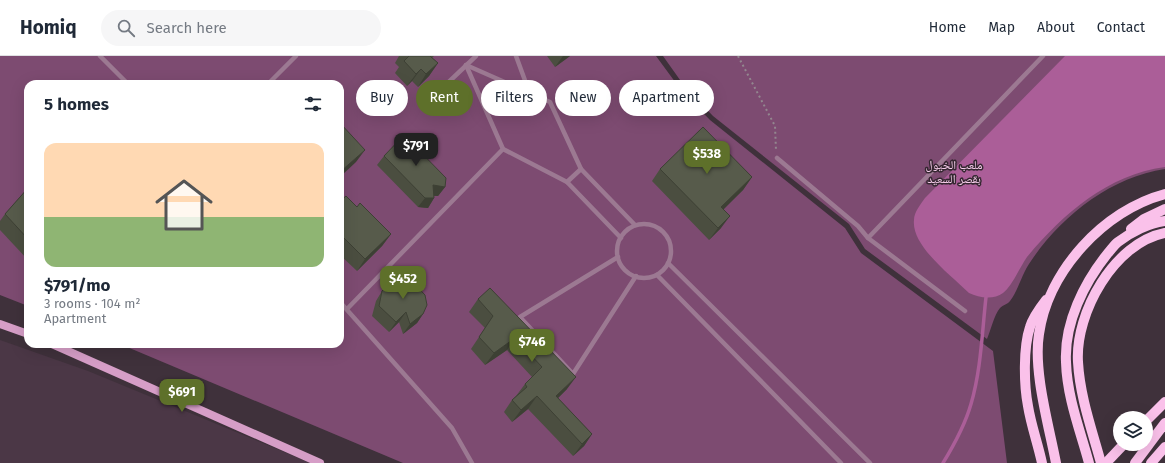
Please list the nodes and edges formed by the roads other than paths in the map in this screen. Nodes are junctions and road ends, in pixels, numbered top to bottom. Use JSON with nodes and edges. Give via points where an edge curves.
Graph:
{"nodes":[{"id":1,"x":100,"y":56,"type":"edge"},
{"id":2,"x":296,"y":56,"type":"edge"},
{"id":3,"x":476,"y":56,"type":"edge"},
{"id":4,"x":516,"y":56,"type":"edge"},
{"id":5,"x":1043,"y":56,"type":"edge"},
{"id":6,"x":466,"y":65,"type":"junction"},
{"id":7,"x":124,"y":80,"type":"edge"},
{"id":8,"x":272,"y":80,"type":"edge"},
{"id":9,"x":451,"y":80,"type":"edge"},
{"id":10,"x":499,"y":80,"type":"edge"},
{"id":11,"x":525,"y":80,"type":"edge"},
{"id":12,"x":547,"y":101,"type":"edge"},
{"id":13,"x":503,"y":149,"type":"junction"},
{"id":14,"x":777,"y":158,"type":"road end"},
{"id":15,"x":580,"y":169,"type":"junction"},
{"id":16,"x":567,"y":182,"type":"junction"},
{"id":17,"x":1165,"y":194,"type":"edge"},
{"id":18,"x":1165,"y":209,"type":"edge"},
{"id":19,"x":1165,"y":221,"type":"edge"},
{"id":20,"x":635,"y":226,"type":"junction"},
{"id":21,"x":1165,"y":233,"type":"edge"},
{"id":22,"x":621,"y":238,"type":"junction"},
{"id":23,"x":868,"y":238,"type":"junction"},
{"id":24,"x":1117,"y":242,"type":"junction"},
{"id":25,"x":618,"y":257,"type":"junction"},
{"id":26,"x":668,"y":263,"type":"junction"},
{"id":27,"x":657,"y":275,"type":"junction"},
{"id":28,"x":636,"y":276,"type":"junction"},
{"id":29,"x":1053,"y":291,"type":"junction"},
{"id":30,"x":344,"y":306,"type":"edge"},
{"id":31,"x":347,"y":309,"type":"junction"},
{"id":32,"x":965,"y":311,"type":"dead end"},
{"id":33,"x":0,"y":324,"type":"edge"},
{"id":34,"x":24,"y":333,"type":"edge"},
{"id":35,"x":61,"y":348,"type":"edge"},
{"id":36,"x":1165,"y":402,"type":"edge"},
{"id":37,"x":1153,"y":414,"type":"edge"},
{"id":38,"x":1165,"y":423,"type":"edge"},
{"id":39,"x":1165,"y":447,"type":"edge"},
{"id":40,"x":1117,"y":451,"type":"edge"},
{"id":41,"x":320,"y":463,"type":"edge"},
{"id":42,"x":472,"y":463,"type":"edge"},
{"id":43,"x":841,"y":463,"type":"edge"},
{"id":44,"x":870,"y":463,"type":"edge"},
{"id":45,"x":1042,"y":463,"type":"edge"},
{"id":46,"x":1056,"y":463,"type":"edge"},
{"id":47,"x":1089,"y":463,"type":"edge"},
{"id":48,"x":1102,"y":463,"type":"edge"},
{"id":49,"x":1106,"y":463,"type":"edge"},
{"id":50,"x":1136,"y":463,"type":"edge"},
{"id":51,"x":1151,"y":463,"type":"edge"}],
"edges":[{"from":1,"to":7,"type":"lane"},
{"from":2,"to":8,"type":"lane"},
{"from":3,"to":6,"type":"lane"},
{"from":4,"to":11,"type":"lane"},
{"from":5,"to":23,"type":"lane"},
{"from":6,"to":9,"type":"lane"},
{"from":6,"to":10,"type":"lane"},
{"from":6,"to":13,"type":"lane"},
{"from":12,"to":15,"type":"lane","via":[[550,102]]},
{"from":13,"to":16,"type":"lane"},
{"from":13,"to":31,"type":"lane"},
{"from":14,"to":23,"type":"lane","via":[[858,226]]},
{"from":15,"to":16,"type":"lane"},
{"from":15,"to":20,"type":"lane"},
{"from":16,"to":22,"type":"lane"},
{"from":17,"to":29,"type":"main road","via":[[1135,206],[1093,235],[1075,254]]},
{"from":18,"to":24,"type":"main road","via":[[1144,219]]},
{"from":19,"to":24,"type":"main road","via":[[1148,225]]},
{"from":20,"to":22,"type":"lane","via":[[626,231]]},
{"from":20,"to":26,"type":"lane","via":[[650,224],[667,235],[671,246]]},
{"from":21,"to":48,"type":"main road","via":[[1145,240],[1120,258],[1104,278],[1086,316],[1078,361],[1081,388]]},
{"from":22,"to":25,"type":"lane"},
{"from":23,"to":32,"type":"lane"},
{"from":24,"to":47,"type":"main road","via":[[1096,268],[1082,294],[1069,333],[1066,362],[1068,385]]},
{"from":25,"to":28,"type":"lane","via":[[627,272]]},
{"from":25,"to":28,"type":"lane","via":[[520,317],[573,374]]},
{"from":26,"to":27,"type":"lane"},
{"from":26,"to":44,"type":"lane"},
{"from":27,"to":28,"type":"lane","via":[[647,278]]},
{"from":27,"to":43,"type":"lane"},
{"from":29,"to":45,"type":"main road","via":[[1033,319],[1026,348],[1028,406]]},
{"from":29,"to":46,"type":"main road","via":[[1039,334],[1038,357]]},
{"from":30,"to":31,"type":"lane"},
{"from":31,"to":42,"type":"lane","via":[[452,428]]},
{"from":33,"to":34,"type":"street"},
{"from":35,"to":41,"type":"street"},
{"from":36,"to":37,"type":"main road"},
{"from":38,"to":50,"type":"main road"},
{"from":39,"to":51,"type":"main road"},
{"from":40,"to":49,"type":"main road"}]}
